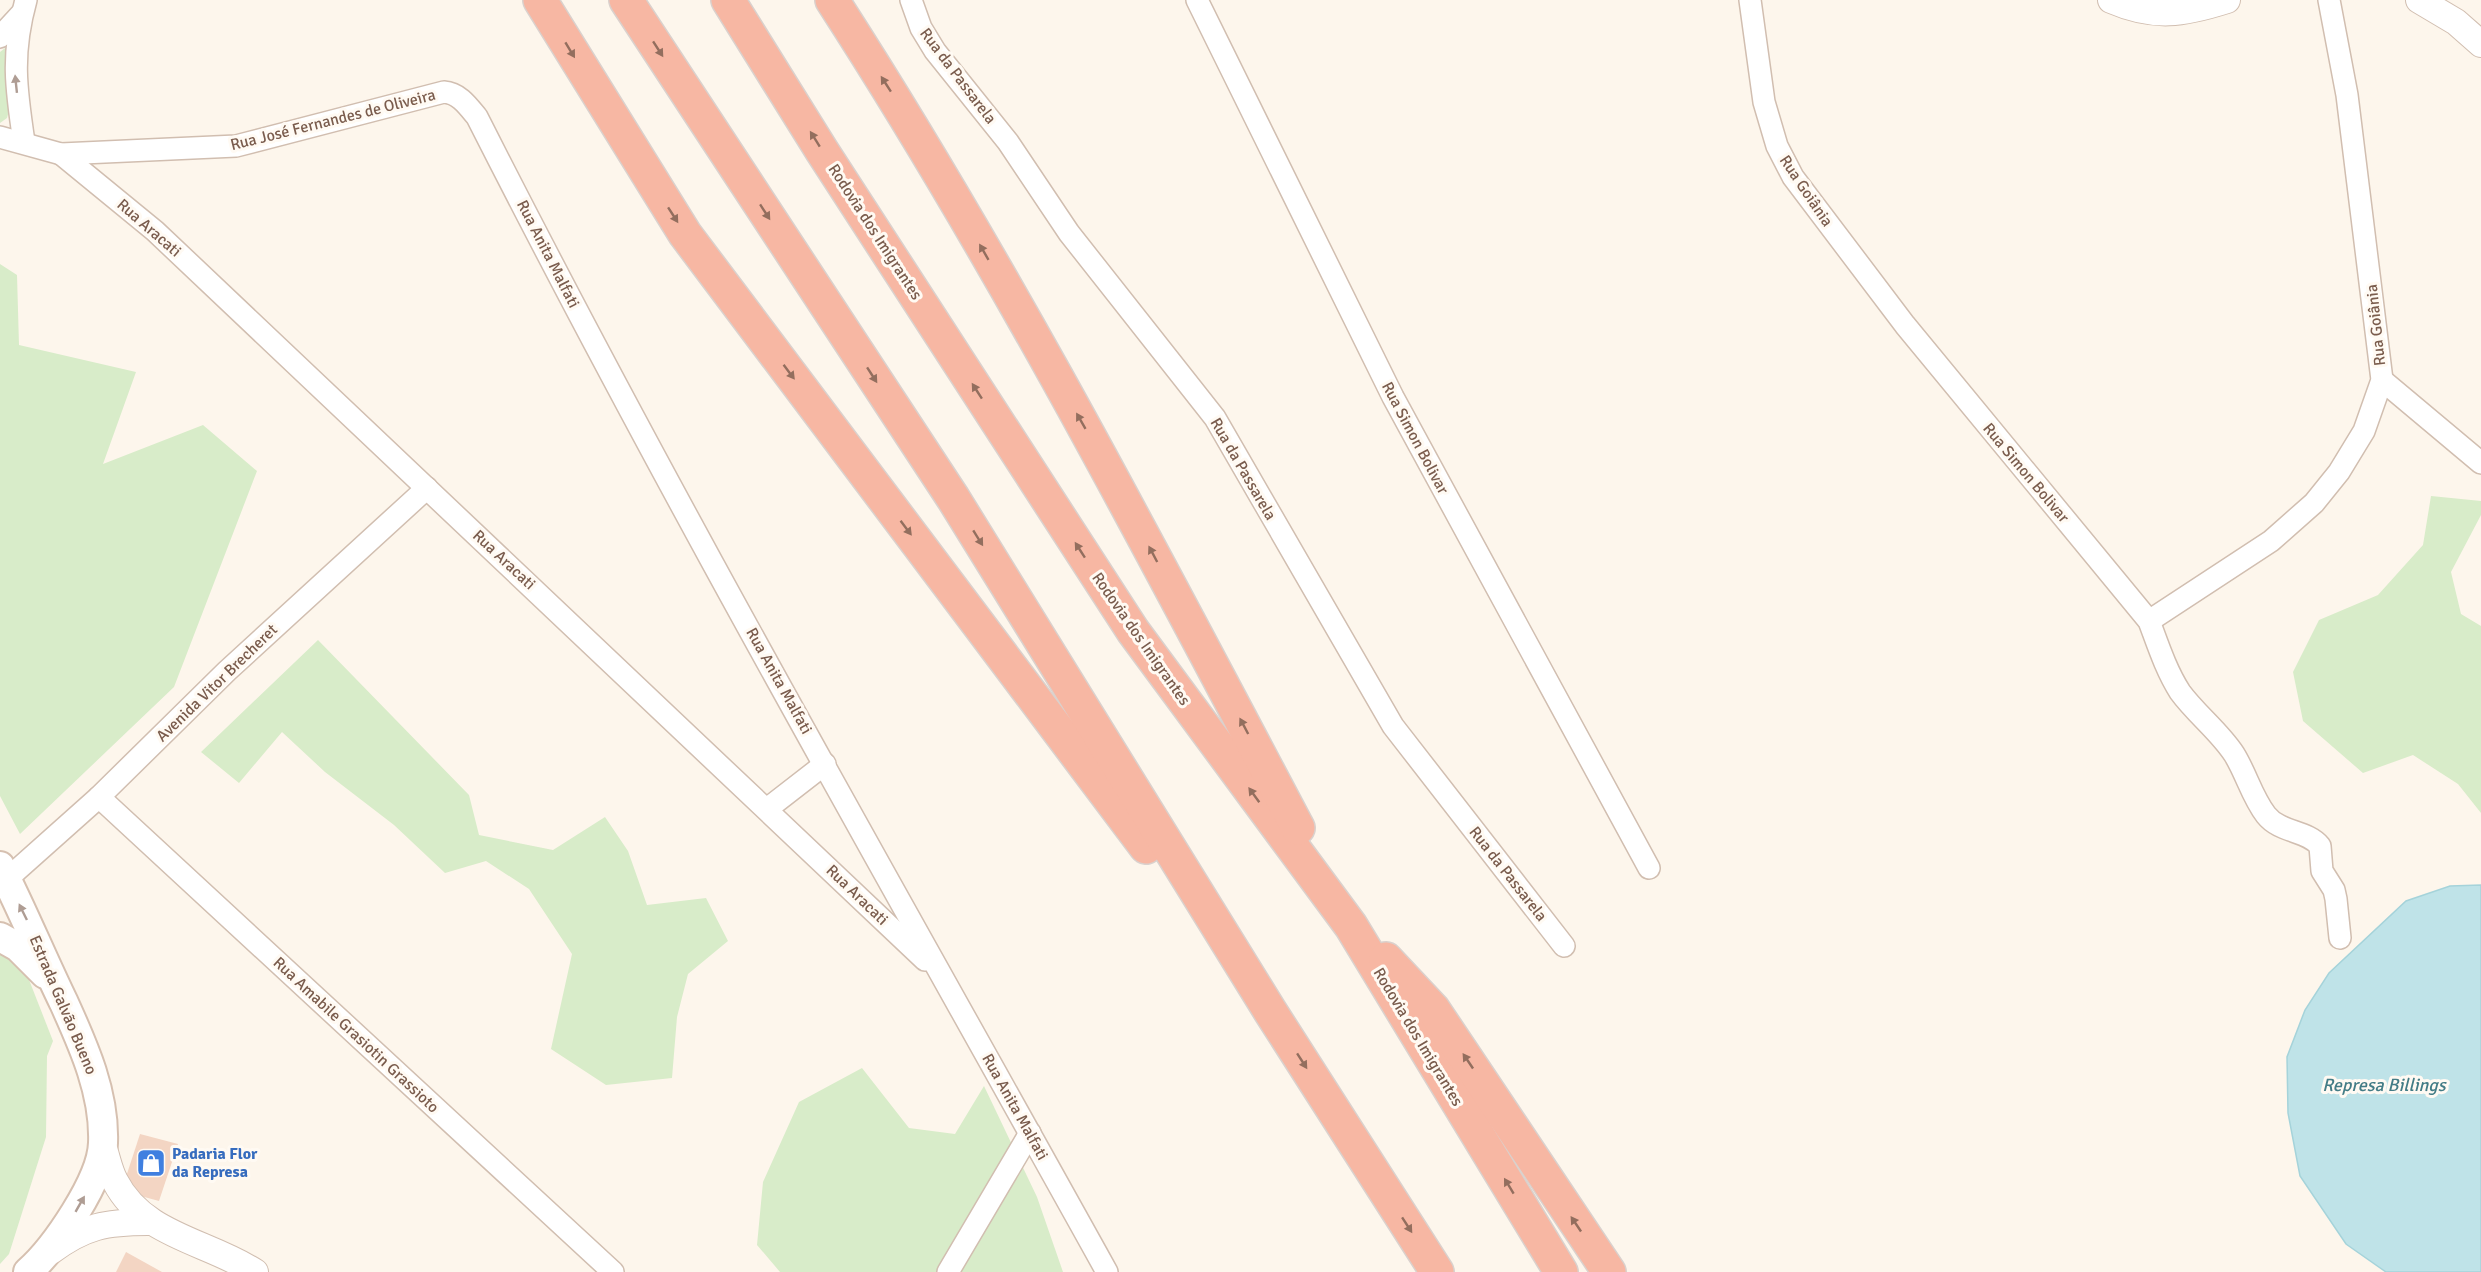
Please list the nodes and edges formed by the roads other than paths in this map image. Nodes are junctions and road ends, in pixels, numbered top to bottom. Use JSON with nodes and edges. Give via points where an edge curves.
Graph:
{"nodes":[{"id":1,"x":540,"y":0,"type":"edge"},
{"id":2,"x":626,"y":0,"type":"edge"},
{"id":3,"x":728,"y":0,"type":"edge"},
{"id":4,"x":832,"y":0,"type":"edge"},
{"id":5,"x":911,"y":0,"type":"edge"},
{"id":6,"x":1197,"y":0,"type":"edge"},
{"id":7,"x":1750,"y":0,"type":"edge"},
{"id":8,"x":2111,"y":0,"type":"edge"},
{"id":9,"x":2227,"y":0,"type":"edge"},
{"id":10,"x":2329,"y":0,"type":"edge"},
{"id":11,"x":2419,"y":0,"type":"edge"},
{"id":12,"x":24,"y":7,"type":"edge"},
{"id":13,"x":0,"y":37,"type":"edge"},
{"id":14,"x":2481,"y":44,"type":"edge"},
{"id":15,"x":452,"y":93,"type":"joint"},
{"id":16,"x":0,"y":137,"type":"edge"},
{"id":17,"x":24,"y":142,"type":"junction"},
{"id":18,"x":62,"y":154,"type":"junction"},
{"id":19,"x":1905,"y":325,"type":"joint"},
{"id":20,"x":2382,"y":381,"type":"junction"},
{"id":21,"x":2481,"y":463,"type":"edge"},
{"id":22,"x":427,"y":488,"type":"junction"},
{"id":23,"x":2149,"y":621,"type":"junction"},
{"id":24,"x":825,"y":764,"type":"junction"},
{"id":25,"x":99,"y":797,"type":"junction"},
{"id":26,"x":767,"y":809,"type":"junction"},
{"id":27,"x":1649,"y":868,"type":"dead end"},
{"id":28,"x":3,"y":873,"type":"edge"},
{"id":29,"x":1350,"y":926,"type":"junction"},
{"id":30,"x":0,"y":937,"type":"edge"},
{"id":31,"x":2340,"y":938,"type":"dead end"},
{"id":32,"x":1564,"y":946,"type":"dead end"},
{"id":33,"x":940,"y":974,"type":"junction"},
{"id":34,"x":63,"y":1003,"type":"junction"},
{"id":35,"x":1270,"y":1011,"type":"junction"},
{"id":36,"x":1030,"y":1133,"type":"junction"},
{"id":37,"x":103,"y":1146,"type":"junction"},
{"id":38,"x":148,"y":1222,"type":"junction"},
{"id":39,"x":38,"y":1263,"type":"edge"},
{"id":40,"x":255,"y":1272,"type":"edge"},
{"id":41,"x":613,"y":1272,"type":"edge"},
{"id":42,"x":948,"y":1272,"type":"edge"},
{"id":43,"x":1107,"y":1272,"type":"edge"},
{"id":44,"x":1437,"y":1272,"type":"edge"},
{"id":45,"x":1561,"y":1272,"type":"edge"},
{"id":46,"x":1609,"y":1272,"type":"edge"}],
"edges":[{"from":1,"to":35,"type":"highway","one_way":true,"via":[[686,234]]},
{"from":2,"to":35,"type":"highway","one_way":true,"via":[[954,498]]},
{"from":29,"to":3,"type":"highway","name":"Rodovia dos Imigrantes","one_way":true,"via":[[1133,631]]},
{"from":29,"to":4,"type":"highway","one_way":true,"via":[[1110,472],[908,119]]},
{"from":5,"to":32,"type":"street","name":"Rua da Passarela","via":[[935,51],[1008,141],[1069,233],[1215,418],[1393,726]]},
{"from":6,"to":27,"type":"street","name":"Rua Simon Bolivar","via":[[1393,397]]},
{"from":7,"to":19,"type":"street","name":"Rua Goiânia","via":[[1764,102],[1777,147],[1799,186]]},
{"from":8,"to":9,"type":"street","via":[[2154,14],[2189,12]]},
{"from":10,"to":20,"type":"street","name":"Rua Goiânia","via":[[2352,130]]},
{"from":11,"to":14,"type":"street","via":[[2456,22]]},
{"from":12,"to":13,"type":"street"},
{"from":17,"to":12,"type":"street","one_way":true,"via":[[15,82],[15,56]]},
{"from":15,"to":18,"type":"street","name":"Rua José Fernandes de Oliveira","via":[[236,147]]},
{"from":15,"to":24,"type":"street","name":"Rua Anita Malfati","via":[[477,117],[561,282]]},
{"from":16,"to":17,"type":"street","name":"Rua José Fernandes de Oliveira"},
{"from":17,"to":18,"type":"street","name":"Rua José Fernandes de Oliveira"},
{"from":18,"to":22,"type":"street","name":"Rua Aracati","via":[[155,231]]},
{"from":19,"to":23,"type":"street","name":"Rua Simon Bolivar"},
{"from":20,"to":21,"type":"street"},
{"from":20,"to":23,"type":"street","name":"Rua Goiânia","via":[[2364,431],[2314,503],[2271,541]]},
{"from":22,"to":25,"type":"street","name":"Avenida Vitor Brecheret","via":[[227,671]]},
{"from":22,"to":26,"type":"street","name":"Rua Aracati"},
{"from":23,"to":31,"type":"street","name":"Rua Simon Bolivar","via":[[2173,680],[2236,756],[2266,815],[2286,830],[2320,846],[2322,871],[2336,899]]},
{"from":24,"to":26,"type":"street"},
{"from":24,"to":33,"type":"street","name":"Rua Anita Malfati"},
{"from":25,"to":28,"type":"street","name":"Avenida Vitor Brecheret"},
{"from":25,"to":41,"type":"street","name":"Rua Amabile Grasiotin Grassioto"},
{"from":26,"to":33,"type":"street","name":"Rua Aracati"},
{"from":34,"to":28,"type":"main road","name":"Estrada Galvão Bueno","one_way":true},
{"from":45,"to":29,"type":"highway","name":"Rodovia dos Imigrantes","one_way":true},
{"from":46,"to":29,"type":"highway","one_way":true,"via":[[1433,1009],[1400,971]]},
{"from":30,"to":34,"type":"main road","via":[[43,969]]},
{"from":33,"to":36,"type":"street","name":"Rua Anita Malfati"},
{"from":34,"to":37,"type":"main road","name":"Estrada Galvão Bueno","via":[[94,1077],[102,1112]]},
{"from":35,"to":44,"type":"highway","one_way":true},
{"from":36,"to":42,"type":"street"},
{"from":36,"to":43,"type":"street","name":"Rua Anita Malfati"},
{"from":37,"to":38,"type":"street","via":[[117,1185]]},
{"from":39,"to":37,"type":"main road","name":"Estrada Galvão Bueno","one_way":true,"via":[[85,1195]]},
{"from":38,"to":39,"type":"street","via":[[97,1225],[64,1242]]},
{"from":38,"to":40,"type":"street"}]}
